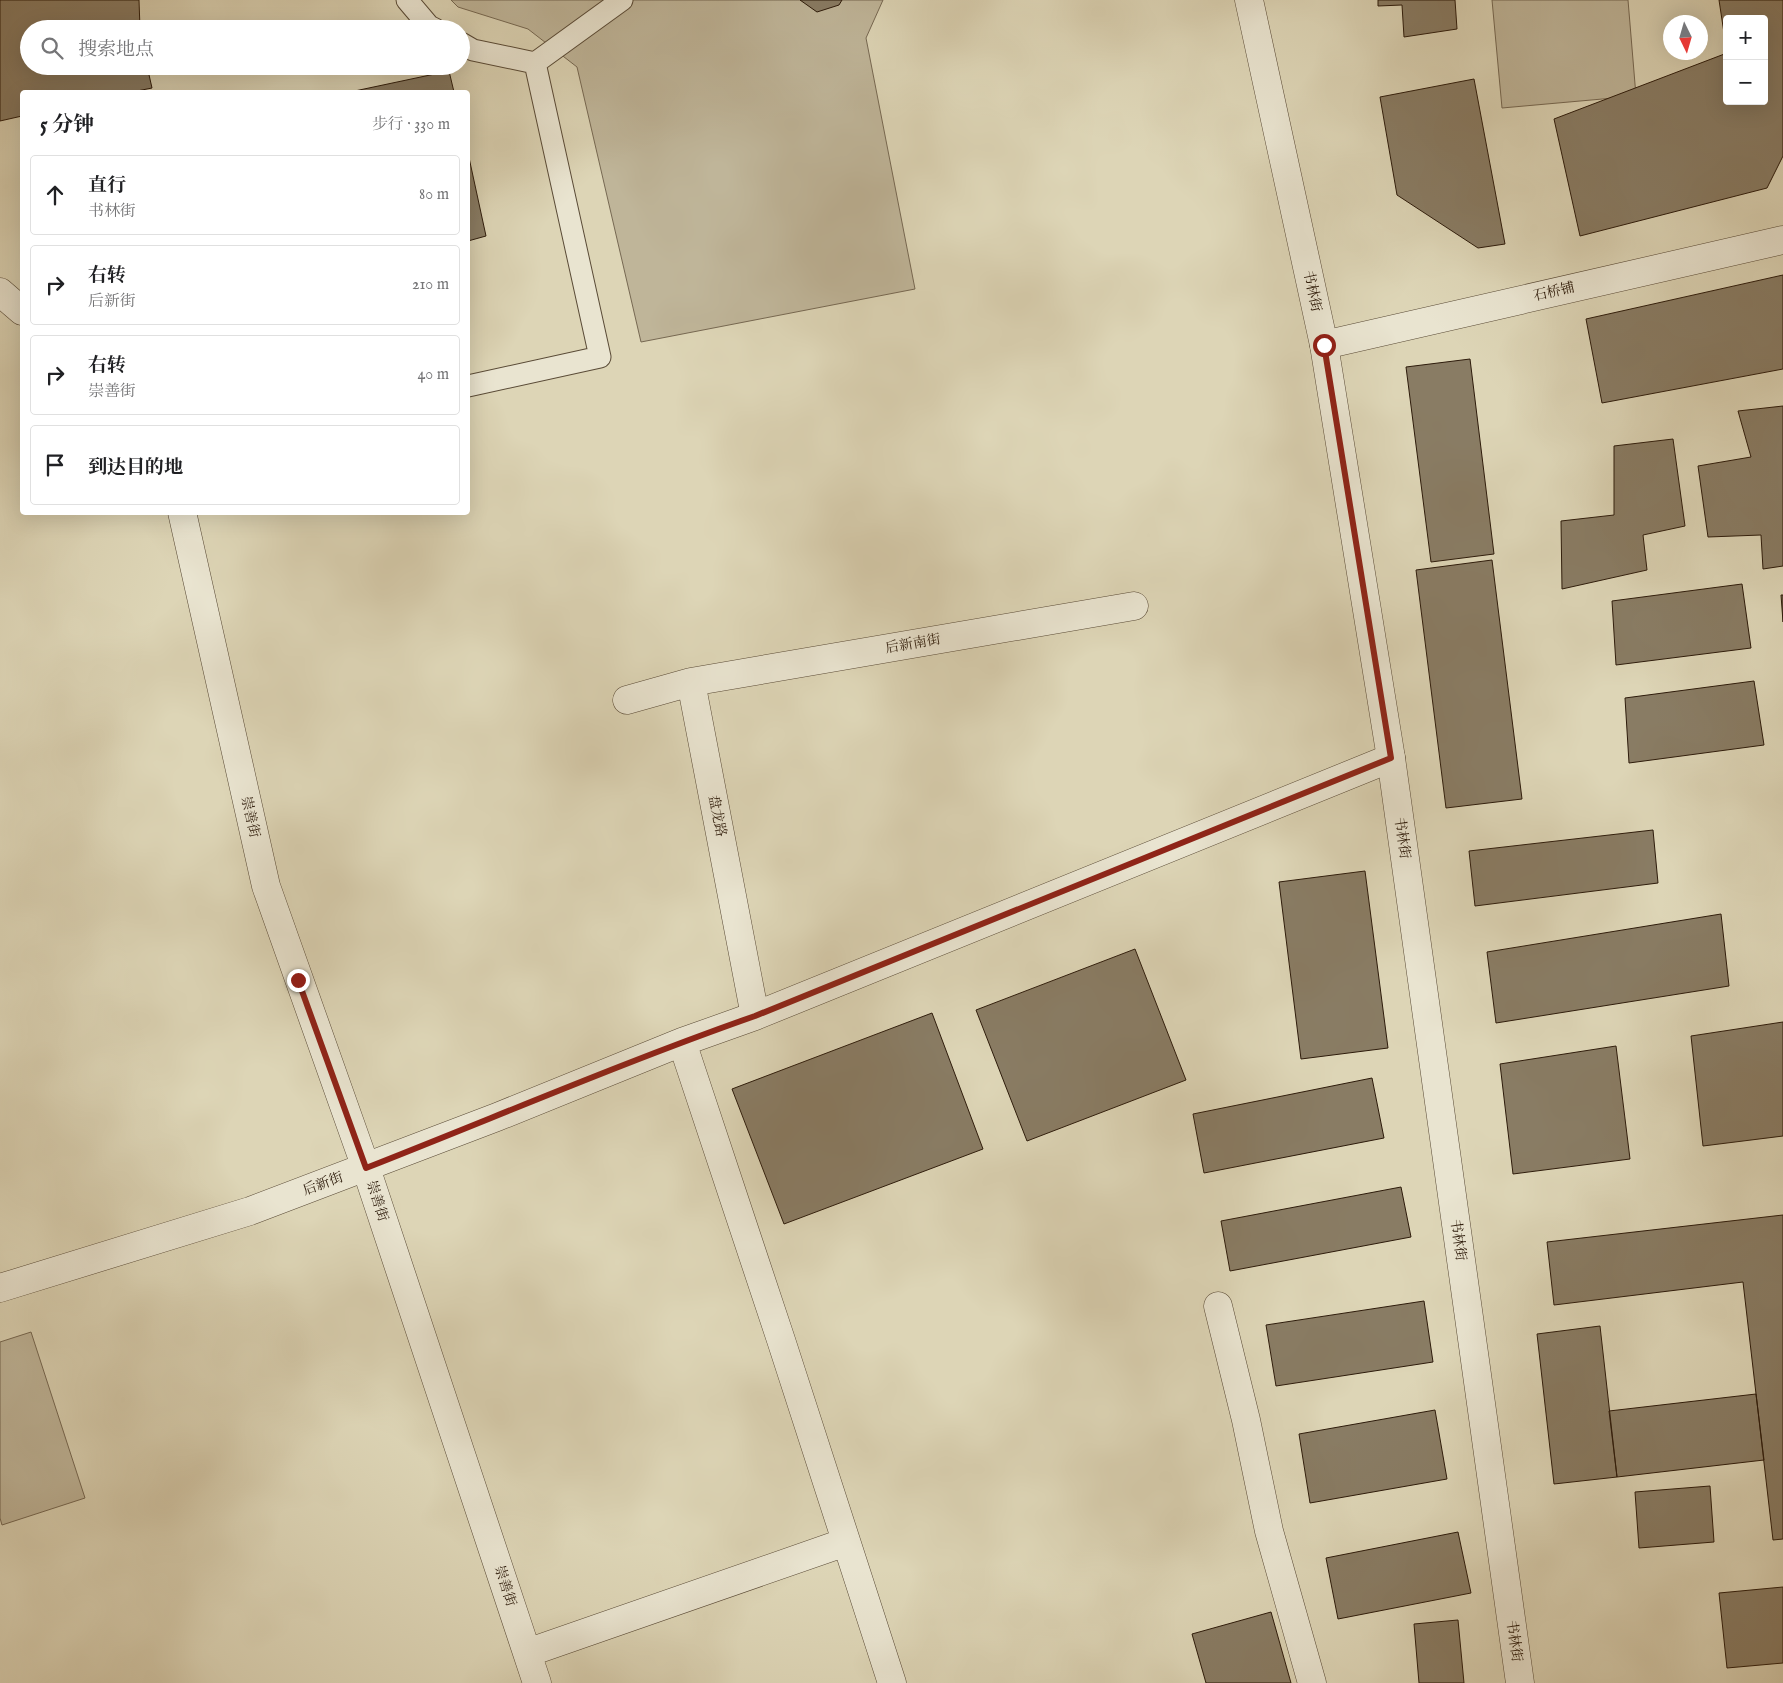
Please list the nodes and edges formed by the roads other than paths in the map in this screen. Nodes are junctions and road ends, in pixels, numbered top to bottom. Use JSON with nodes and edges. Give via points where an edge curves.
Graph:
{"nodes":[{"id":1,"x":407,"y":0,"type":"edge"},
{"id":2,"x":622,"y":0,"type":"edge"},
{"id":3,"x":1249,"y":0,"type":"edge"},
{"id":4,"x":424,"y":20,"type":"edge"},
{"id":5,"x":470,"y":48,"type":"edge"},
{"id":6,"x":535,"y":63,"type":"junction"},
{"id":7,"x":1783,"y":240,"type":"edge"},
{"id":8,"x":0,"y":292,"type":"edge"},
{"id":9,"x":20,"y":309,"type":"edge"},
{"id":10,"x":1324,"y":345,"type":"junction"},
{"id":11,"x":470,"y":386,"type":"edge"},
{"id":12,"x":183,"y":515,"type":"edge"},
{"id":13,"x":1134,"y":606,"type":"dead end"},
{"id":14,"x":691,"y":682,"type":"junction"},
{"id":15,"x":626,"y":700,"type":"dead end"},
{"id":16,"x":1391,"y":758,"type":"junction"},
{"id":17,"x":755,"y":1016,"type":"junction"},
{"id":18,"x":682,"y":1042,"type":"junction"},
{"id":19,"x":366,"y":1168,"type":"junction"},
{"id":20,"x":0,"y":1288,"type":"edge"},
{"id":21,"x":1218,"y":1306,"type":"dead end"},
{"id":22,"x":846,"y":1542,"type":"junction"},
{"id":23,"x":527,"y":1653,"type":"junction"},
{"id":24,"x":537,"y":1683,"type":"edge"},
{"id":25,"x":892,"y":1683,"type":"edge"},
{"id":26,"x":1312,"y":1683,"type":"edge"},
{"id":27,"x":1520,"y":1683,"type":"edge"}],
"edges":[{"from":1,"to":4,"type":"lane"},
{"from":2,"to":6,"type":"lane"},
{"from":3,"to":10,"type":"street","name":"书林街"},
{"from":5,"to":6,"type":"lane"},
{"from":6,"to":11,"type":"lane","via":[[600,358]]},
{"from":7,"to":10,"type":"street","name":"石桥铺"},
{"from":8,"to":9,"type":"street"},
{"from":10,"to":16,"type":"street","name":"书林街"},
{"from":12,"to":19,"type":"street","name":"崇善街","via":[[266,886]]},
{"from":13,"to":14,"type":"street","name":"后新南街"},
{"from":14,"to":15,"type":"street"},
{"from":14,"to":17,"type":"street","name":"盘龙路"},
{"from":16,"to":17,"type":"street","name":"后新街"},
{"from":16,"to":27,"type":"street","name":"书林街"},
{"from":17,"to":18,"type":"street","name":"后新街"},
{"from":18,"to":19,"type":"street","name":"后新街"},
{"from":18,"to":22,"type":"street"},
{"from":19,"to":20,"type":"street","name":"后新街","via":[[250,1212]]},
{"from":19,"to":23,"type":"street","name":"崇善街"},
{"from":21,"to":26,"type":"street","via":[[1270,1531]]},
{"from":22,"to":23,"type":"street"},
{"from":22,"to":25,"type":"street"},
{"from":23,"to":24,"type":"street","name":"崇善街"}]}
